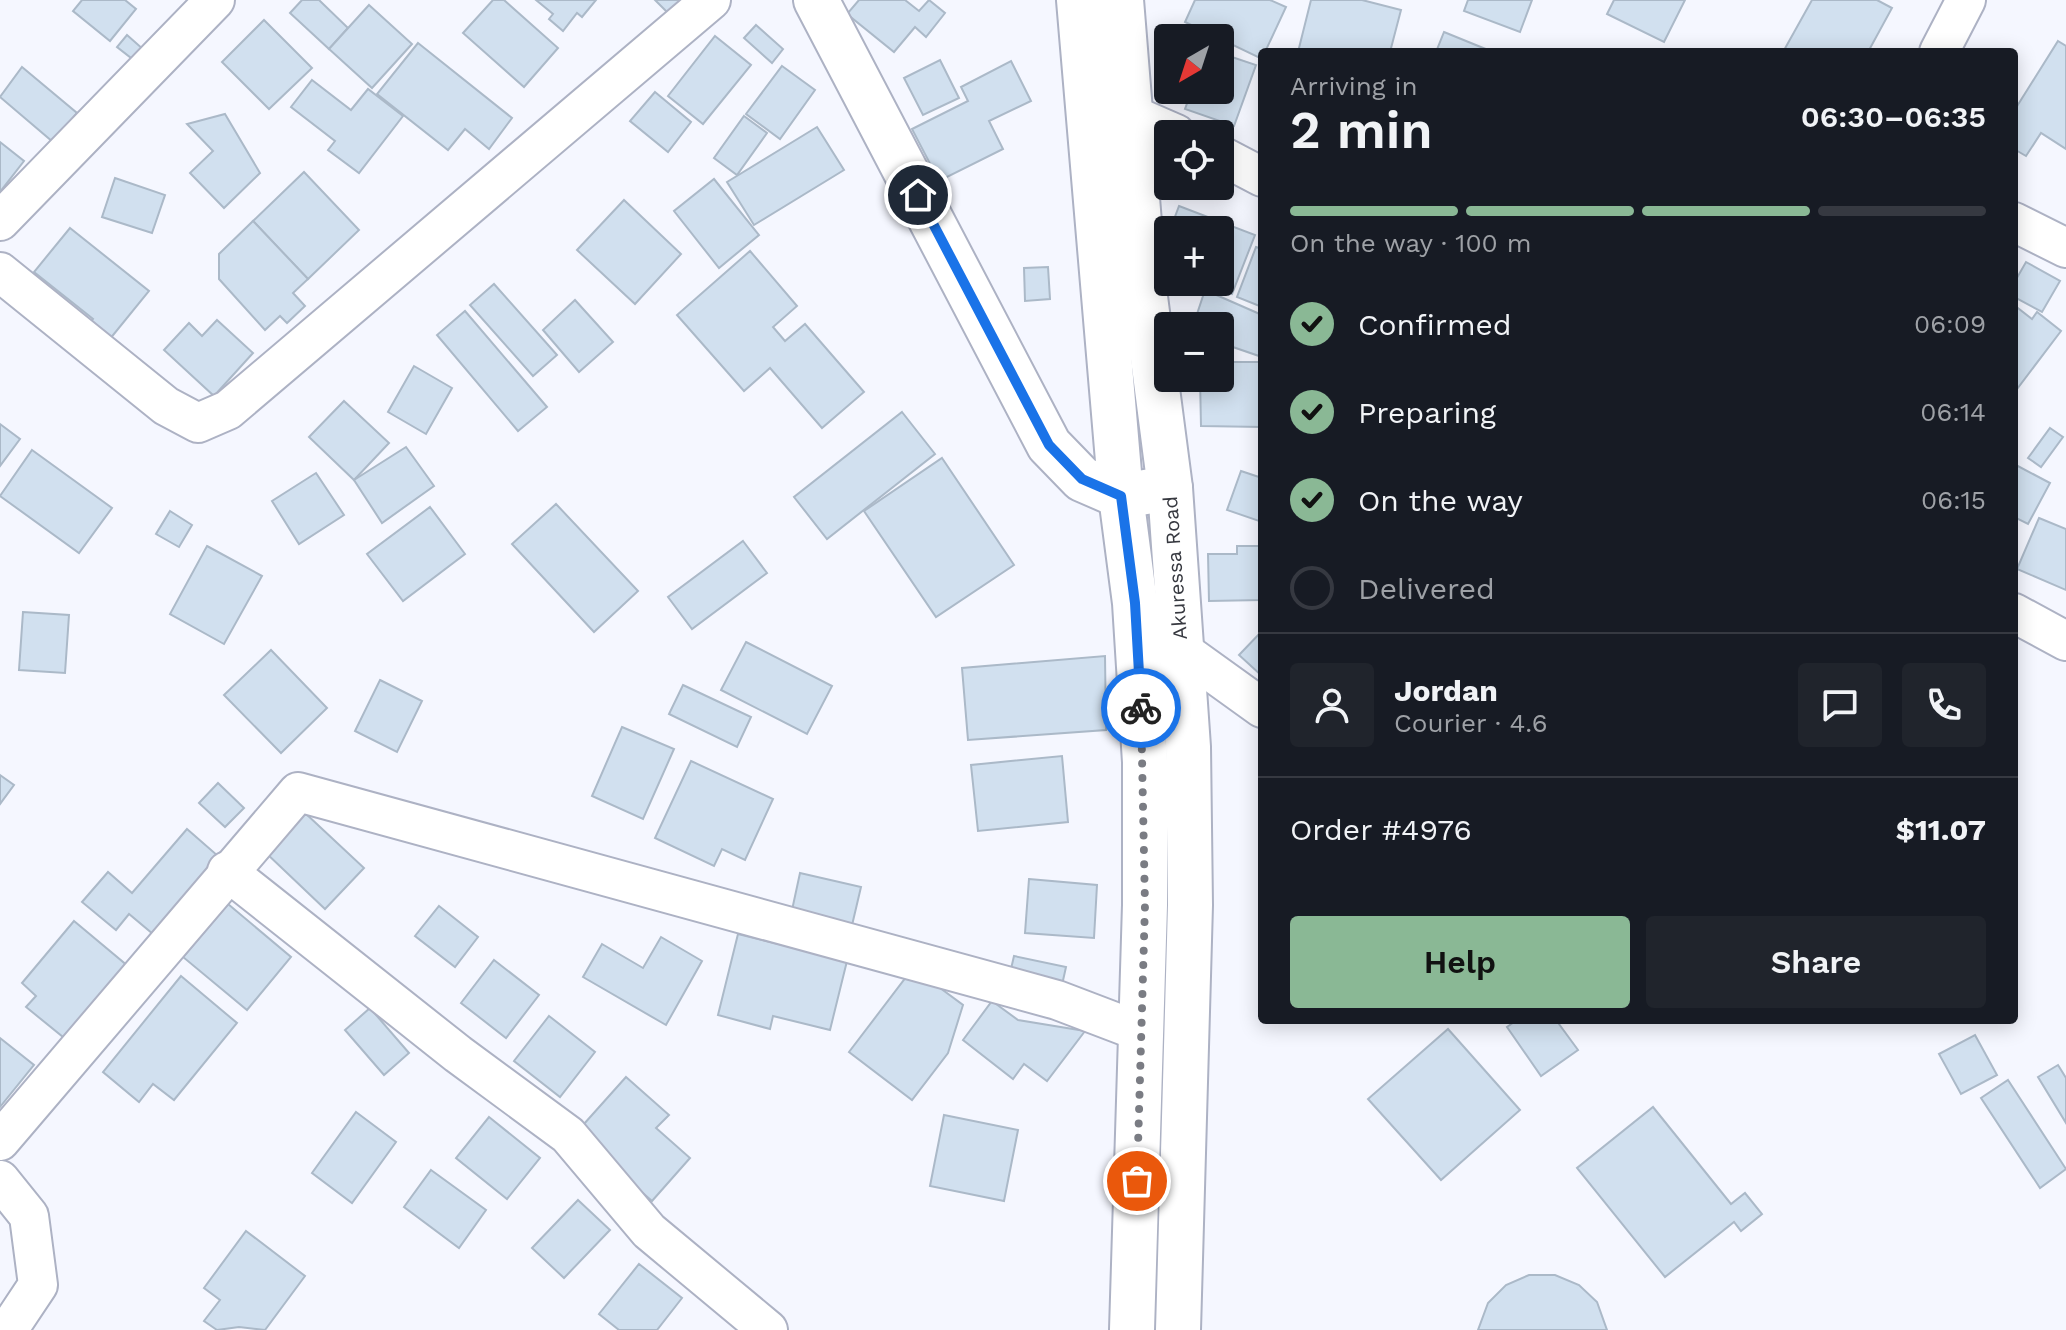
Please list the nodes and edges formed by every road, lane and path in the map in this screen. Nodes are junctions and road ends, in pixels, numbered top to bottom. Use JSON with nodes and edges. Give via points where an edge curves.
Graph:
{"nodes":[{"id":1,"x":215,"y":0,"type":"edge"},
{"id":2,"x":711,"y":0,"type":"edge"},
{"id":3,"x":816,"y":0,"type":"edge"},
{"id":4,"x":1079,"y":0,"type":"edge"},
{"id":5,"x":1121,"y":0,"type":"edge"},
{"id":6,"x":1966,"y":0,"type":"edge"},
{"id":7,"x":1941,"y":48,"type":"edge"},
{"id":8,"x":1130,"y":114,"type":"junction"},
{"id":9,"x":1154,"y":124,"type":"edge"},
{"id":10,"x":1234,"y":162,"type":"edge"},
{"id":11,"x":1258,"y":175,"type":"edge"},
{"id":12,"x":0,"y":221,"type":"edge"},
{"id":13,"x":2018,"y":224,"type":"edge"},
{"id":14,"x":2066,"y":248,"type":"edge"},
{"id":15,"x":0,"y":272,"type":"edge"},
{"id":16,"x":1170,"y":488,"type":"junction"},
{"id":17,"x":1121,"y":496,"type":"junction"},
{"id":18,"x":2018,"y":615,"type":"edge"},
{"id":19,"x":2066,"y":641,"type":"edge"},
{"id":20,"x":1180,"y":649,"type":"junction"},
{"id":21,"x":1258,"y":705,"type":"edge"},
{"id":22,"x":227,"y":871,"type":"junction"},
{"id":23,"x":1141,"y":1032,"type":"junction"},
{"id":24,"x":0,"y":1141,"type":"edge"},
{"id":25,"x":0,"y":1180,"type":"edge"},
{"id":26,"x":8,"y":1330,"type":"edge"},
{"id":27,"x":768,"y":1330,"type":"edge"},
{"id":28,"x":1132,"y":1330,"type":"edge"},
{"id":29,"x":1178,"y":1330,"type":"edge"}],
"edges":[{"from":1,"to":12,"type":"street"},
{"from":2,"to":15,"type":"street","via":[[228,410],[198,423],[166,406]]},
{"from":3,"to":17,"type":"main road","via":[[1049,445],[1082,479]]},
{"from":4,"to":17,"type":"main road"},
{"from":5,"to":8,"type":"main road","name":"Akuressa Road"},
{"from":6,"to":7,"type":"street"},
{"from":8,"to":9,"type":"street"},
{"from":8,"to":16,"type":"main road","name":"Akuressa Road","via":[[1145,297]]},
{"from":10,"to":11,"type":"street"},
{"from":13,"to":14,"type":"street"},
{"from":16,"to":17,"type":"main road"},
{"from":16,"to":20,"type":"main road","name":"Akuressa Road"},
{"from":17,"to":23,"type":"main road","via":[[1135,603],[1145,762]]},
{"from":18,"to":19,"type":"street"},
{"from":20,"to":21,"type":"street"},
{"from":20,"to":29,"type":"main road","name":"Akuressa Road","via":[[1188,747],[1190,905]]},
{"from":22,"to":23,"type":"street","via":[[298,792],[1057,1000]]},
{"from":22,"to":24,"type":"street"},
{"from":22,"to":27,"type":"street","via":[[568,1135],[649,1231]]},
{"from":23,"to":28,"type":"main road"},
{"from":25,"to":26,"type":"street","via":[[29,1216],[38,1285]]}]}
